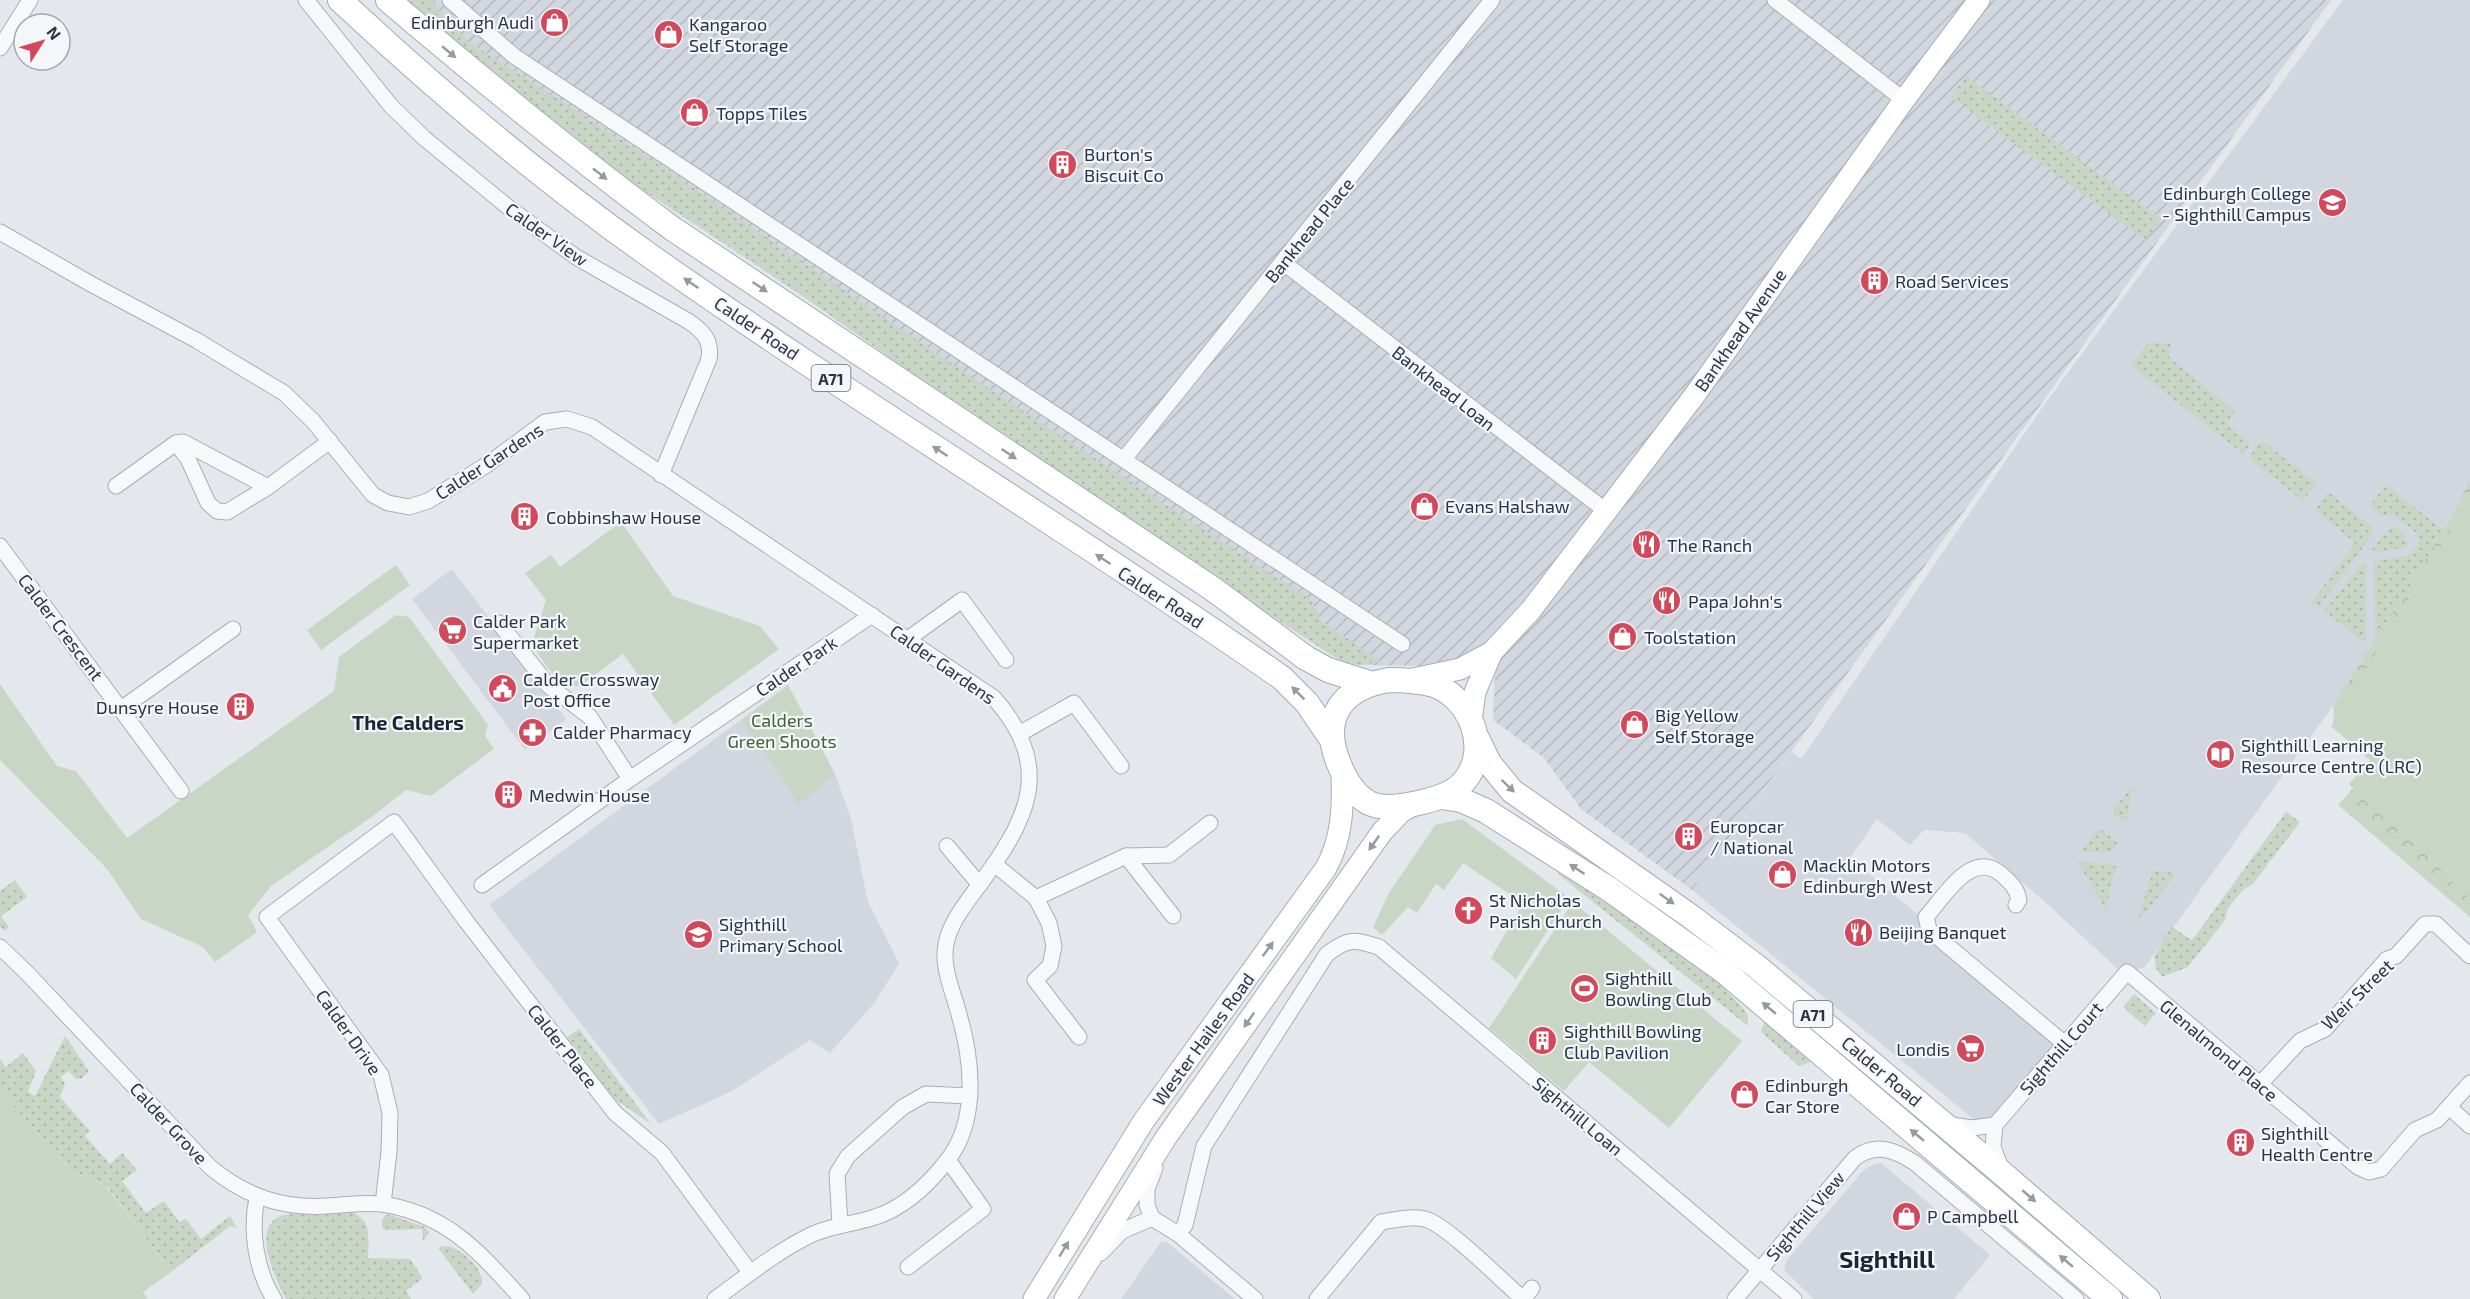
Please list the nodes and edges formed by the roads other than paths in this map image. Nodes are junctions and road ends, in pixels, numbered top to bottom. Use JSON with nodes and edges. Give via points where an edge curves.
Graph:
{"nodes":[{"id":1,"x":30,"y":0,"type":"edge"},
{"id":2,"x":306,"y":0,"type":"edge"},
{"id":3,"x":340,"y":0,"type":"edge"},
{"id":4,"x":388,"y":0,"type":"edge"},
{"id":5,"x":450,"y":0,"type":"edge"},
{"id":6,"x":1492,"y":0,"type":"edge"},
{"id":7,"x":1775,"y":0,"type":"edge"},
{"id":8,"x":1979,"y":0,"type":"edge"},
{"id":9,"x":0,"y":48,"type":"edge"},
{"id":10,"x":1904,"y":100,"type":"junction"},
{"id":11,"x":0,"y":232,"type":"edge"},
{"id":12,"x":1284,"y":263,"type":"junction"},
{"id":13,"x":330,"y":441,"type":"junction"},
{"id":14,"x":176,"y":443,"type":"junction"},
{"id":15,"x":1124,"y":459,"type":"junction"},
{"id":16,"x":661,"y":475,"type":"junction"},
{"id":17,"x":116,"y":486,"type":"dead end"},
{"id":18,"x":268,"y":487,"type":"junction"},
{"id":19,"x":1606,"y":511,"type":"junction"},
{"id":20,"x":0,"y":546,"type":"edge"},
{"id":21,"x":872,"y":615,"type":"junction"},
{"id":22,"x":500,"y":623,"type":"dead end"},
{"id":23,"x":233,"y":629,"type":"dead end"},
{"id":24,"x":908,"y":639,"type":"junction"},
{"id":25,"x":1402,"y":644,"type":"dead end"},
{"id":26,"x":1492,"y":652,"type":"junction"},
{"id":27,"x":1006,"y":660,"type":"dead end"},
{"id":28,"x":1406,"y":681,"type":"junction"},
{"id":29,"x":1369,"y":683,"type":"junction"},
{"id":30,"x":121,"y":709,"type":"junction"},
{"id":31,"x":1474,"y":729,"type":"junction"},
{"id":32,"x":1019,"y":734,"type":"junction"},
{"id":33,"x":1332,"y":740,"type":"junction"},
{"id":34,"x":1121,"y":766,"type":"dead end"},
{"id":35,"x":1342,"y":771,"type":"junction"},
{"id":36,"x":630,"y":779,"type":"junction"},
{"id":37,"x":181,"y":791,"type":"dead end"},
{"id":38,"x":1440,"y":797,"type":"junction"},
{"id":39,"x":1416,"y":803,"type":"junction"},
{"id":40,"x":1210,"y":823,"type":"dead end"},
{"id":41,"x":383,"y":830,"type":"joint"},
{"id":42,"x":947,"y":846,"type":"dead end"},
{"id":43,"x":1126,"y":856,"type":"junction"},
{"id":44,"x":994,"y":864,"type":"junction"},
{"id":45,"x":482,"y":885,"type":"dead end"},
{"id":46,"x":980,"y":885,"type":"junction"},
{"id":47,"x":1036,"y":898,"type":"junction"},
{"id":48,"x":2016,"y":905,"type":"dead end"},
{"id":49,"x":1173,"y":916,"type":"dead end"},
{"id":50,"x":0,"y":947,"type":"edge"},
{"id":51,"x":2470,"y":956,"type":"edge"},
{"id":52,"x":2127,"y":972,"type":"joint"},
{"id":53,"x":1079,"y":1037,"type":"dead end"},
{"id":54,"x":2064,"y":1044,"type":"junction"},
{"id":55,"x":2470,"y":1083,"type":"edge"},
{"id":56,"x":2260,"y":1084,"type":"junction"},
{"id":57,"x":970,"y":1096,"type":"junction"},
{"id":58,"x":2449,"y":1107,"type":"junction"},
{"id":59,"x":1943,"y":1123,"type":"junction"},
{"id":60,"x":1995,"y":1125,"type":"junction"},
{"id":61,"x":2470,"y":1126,"type":"edge"},
{"id":62,"x":1167,"y":1136,"type":"junction"},
{"id":63,"x":948,"y":1160,"type":"junction"},
{"id":64,"x":2003,"y":1174,"type":"junction"},
{"id":65,"x":258,"y":1198,"type":"junction"},
{"id":66,"x":383,"y":1204,"type":"junction"},
{"id":67,"x":1152,"y":1218,"type":"junction"},
{"id":68,"x":840,"y":1225,"type":"junction"},
{"id":69,"x":1178,"y":1234,"type":"junction"},
{"id":70,"x":908,"y":1267,"type":"dead end"},
{"id":71,"x":1760,"y":1270,"type":"junction"},
{"id":72,"x":750,"y":1272,"type":"junction"},
{"id":73,"x":1079,"y":1275,"type":"junction"},
{"id":74,"x":1532,"y":1288,"type":"dead end"},
{"id":75,"x":733,"y":1294,"type":"edge"},
{"id":76,"x":274,"y":1299,"type":"edge"},
{"id":77,"x":522,"y":1299,"type":"edge"},
{"id":78,"x":715,"y":1299,"type":"edge"},
{"id":79,"x":1034,"y":1299,"type":"edge"},
{"id":80,"x":1065,"y":1299,"type":"edge"},
{"id":81,"x":1255,"y":1299,"type":"edge"},
{"id":82,"x":1317,"y":1299,"type":"edge"},
{"id":83,"x":1735,"y":1299,"type":"edge"},
{"id":84,"x":1794,"y":1299,"type":"edge"},
{"id":85,"x":2076,"y":1299,"type":"edge"},
{"id":86,"x":2110,"y":1299,"type":"edge"},
{"id":87,"x":2148,"y":1299,"type":"edge"}],
"edges":[{"from":1,"to":9,"type":"street"},
{"from":2,"to":16,"type":"street","name":"Calder View","via":[[390,106],[424,138],[576,257],[688,321],[708,339],[710,359]]},
{"from":33,"to":3,"type":"main road","name":"Calder Road","number":"A71","one_way":true,"via":[[1307,703],[1282,678],[878,410],[580,204],[398,55]]},
{"from":4,"to":29,"type":"main road","name":"Calder Road","number":"A71","one_way":true,"via":[[604,178],[673,229],[1214,589],[1306,658],[1328,670]]},
{"from":5,"to":15,"type":"street","via":[[513,56]]},
{"from":6,"to":12,"type":"street","name":"Bankhead Place"},
{"from":7,"to":10,"type":"street"},
{"from":8,"to":10,"type":"main road","name":"Bankhead Avenue"},
{"from":10,"to":19,"type":"main road","name":"Bankhead Avenue","via":[[1694,396]]},
{"from":11,"to":13,"type":"street","name":"Calder Gardens","via":[[284,393]]},
{"from":12,"to":15,"type":"street","name":"Bankhead Place"},
{"from":12,"to":19,"type":"street","name":"Bankhead Loan"},
{"from":13,"to":16,"type":"street","name":"Calder Gardens","via":[[373,495],[409,507],[428,501],[488,464],[545,422],[567,419],[592,427]]},
{"from":13,"to":18,"type":"street"},
{"from":14,"to":17,"type":"street"},
{"from":14,"to":18,"type":"street","via":[[192,445]]},
{"from":14,"to":18,"type":"street","via":[[188,459],[208,504],[217,511],[232,511]]},
{"from":15,"to":25,"type":"street"},
{"from":16,"to":21,"type":"street","name":"Calder Gardens"},
{"from":19,"to":26,"type":"main road","name":"Bankhead Avenue","via":[[1531,610]]},
{"from":20,"to":30,"type":"street","name":"Calder Crescent"},
{"from":21,"to":24,"type":"street","name":"Calder Gardens"},
{"from":21,"to":36,"type":"street","name":"Calder Park"},
{"from":22,"to":36,"type":"street","via":[[549,686],[590,717]]},
{"from":23,"to":30,"type":"street"},
{"from":24,"to":27,"type":"street","via":[[962,600]]},
{"from":24,"to":32,"type":"street","name":"Calder Gardens","via":[[994,698]]},
{"from":26,"to":28,"type":"main road","name":"Bankhead Avenue","via":[[1460,669]]},
{"from":26,"to":31,"type":"main road","name":"Bankhead Avenue","via":[[1475,692]]},
{"from":28,"to":29,"type":"main road","number":"A71"},
{"from":28,"to":31,"type":"main road","number":"A71","via":[[1435,686],[1456,699]]},
{"from":29,"to":33,"type":"main road","number":"A71","via":[[1339,706]]},
{"from":30,"to":37,"type":"street","name":"Calder Crescent"},
{"from":31,"to":38,"type":"main road","number":"A71","via":[[1476,753],[1469,773],[1455,789]]},
{"from":31,"to":59,"type":"main road","name":"Calder Road","number":"A71","one_way":true,"via":[[1489,764],[1512,791],[1737,952]]},
{"from":32,"to":34,"type":"street","via":[[1074,703]]},
{"from":32,"to":44,"type":"street","name":"Calder Gardens","via":[[1029,774],[1029,794],[1022,818]]},
{"from":33,"to":35,"type":"main road","number":"A71"},
{"from":35,"to":39,"type":"main road","number":"A71","via":[[1351,787],[1369,803],[1394,807]]},
{"from":79,"to":35,"type":"main road","name":"Wester Hailes Road","one_way":true,"via":[[1143,1122],[1326,868],[1342,822]]},
{"from":36,"to":45,"type":"street","name":"Calder Park"},
{"from":38,"to":39,"type":"main road","number":"A71"},
{"from":86,"to":38,"type":"main road","name":"Calder Road","number":"A71","one_way":true,"via":[[1725,972],[1609,889],[1486,811],[1461,800]]},
{"from":39,"to":62,"type":"main road","name":"Wester Hailes Road","one_way":true,"via":[[1382,832]]},
{"from":40,"to":43,"type":"street","via":[[1169,855]]},
{"from":41,"to":66,"type":"street","name":"Calder Drive","via":[[267,917],[381,1075],[390,1113]]},
{"from":41,"to":72,"type":"street","name":"Calder Place","via":[[394,822],[615,1113],[662,1153]]},
{"from":42,"to":46,"type":"street"},
{"from":43,"to":47,"type":"street"},
{"from":43,"to":49,"type":"street"},
{"from":44,"to":46,"type":"street","name":"Calder Gardens"},
{"from":44,"to":47,"type":"street"},
{"from":46,"to":57,"type":"street","name":"Calder Gardens","via":[[951,929],[945,952],[967,1048]]},
{"from":47,"to":53,"type":"street","via":[[1054,946],[1050,966],[1035,980]]},
{"from":48,"to":54,"type":"street","via":[[2019,900],[2013,885],[1994,868],[1978,866],[1966,871],[1926,917],[1929,930]]},
{"from":50,"to":65,"type":"street","name":"Calder Grove","via":[[210,1167]]},
{"from":51,"to":56,"type":"street","name":"Weir Street","via":[[2436,924],[2425,924],[2396,956],[2387,959],[2325,1029],[2300,1041]]},
{"from":52,"to":54,"type":"street","name":"Sighthill Court"},
{"from":52,"to":56,"type":"street","name":"Glenalmond Place"},
{"from":54,"to":60,"type":"street","name":"Sighthill Court"},
{"from":55,"to":58,"type":"street"},
{"from":56,"to":58,"type":"street","name":"Glenalmond Place","via":[[2368,1172],[2381,1169],[2415,1130],[2437,1120]]},
{"from":57,"to":63,"type":"street","name":"Calder Gardens","via":[[963,1130]]},
{"from":57,"to":68,"type":"street","via":[[926,1094],[903,1107],[848,1156],[837,1174]]},
{"from":58,"to":61,"type":"street"},
{"from":59,"to":60,"type":"street","via":[[1971,1128]]},
{"from":59,"to":64,"type":"main road","name":"Calder Road","number":"A71"},
{"from":60,"to":64,"type":"street","via":[[1993,1147]]},
{"from":62,"to":67,"type":"street","via":[[1147,1189]]},
{"from":62,"to":73,"type":"main road","name":"Wester Hailes Road"},
{"from":63,"to":68,"type":"street","name":"Calder Gardens","via":[[908,1201],[876,1217]]},
{"from":63,"to":70,"type":"street","via":[[983,1209]]},
{"from":64,"to":87,"type":"main road","name":"Calder Road","number":"A71","one_way":true},
{"from":65,"to":66,"type":"street","name":"Calder Grove","via":[[302,1206]]},
{"from":65,"to":76,"type":"street","via":[[254,1223],[257,1254]]},
{"from":66,"to":77,"type":"street","via":[[419,1214],[451,1230],[493,1265]]},
{"from":67,"to":69,"type":"street"},
{"from":67,"to":73,"type":"street","via":[[1122,1231]]},
{"from":68,"to":72,"type":"street","name":"Calder Gardens","via":[[815,1233]]},
{"from":69,"to":71,"type":"street","name":"Sighthill Loan","via":[[1185,1225],[1204,1146],[1328,954],[1343,943],[1359,940],[1379,947]]},
{"from":69,"to":81,"type":"street"},
{"from":71,"to":83,"type":"street","name":"Sighthill View"},
{"from":71,"to":84,"type":"street","name":"Sighthill Loan"},
{"from":71,"to":85,"type":"street","name":"Sighthill View","via":[[1855,1158],[1873,1148],[1884,1149],[1915,1163]]},
{"from":72,"to":75,"type":"street","name":"Calder Gardens"},
{"from":73,"to":80,"type":"main road","name":"Wester Hailes Road"},
{"from":74,"to":82,"type":"street","via":[[1523,1299],[1450,1235],[1428,1220],[1408,1218],[1382,1222]]},
{"from":75,"to":78,"type":"street","name":"Calder Gardens"}]}
